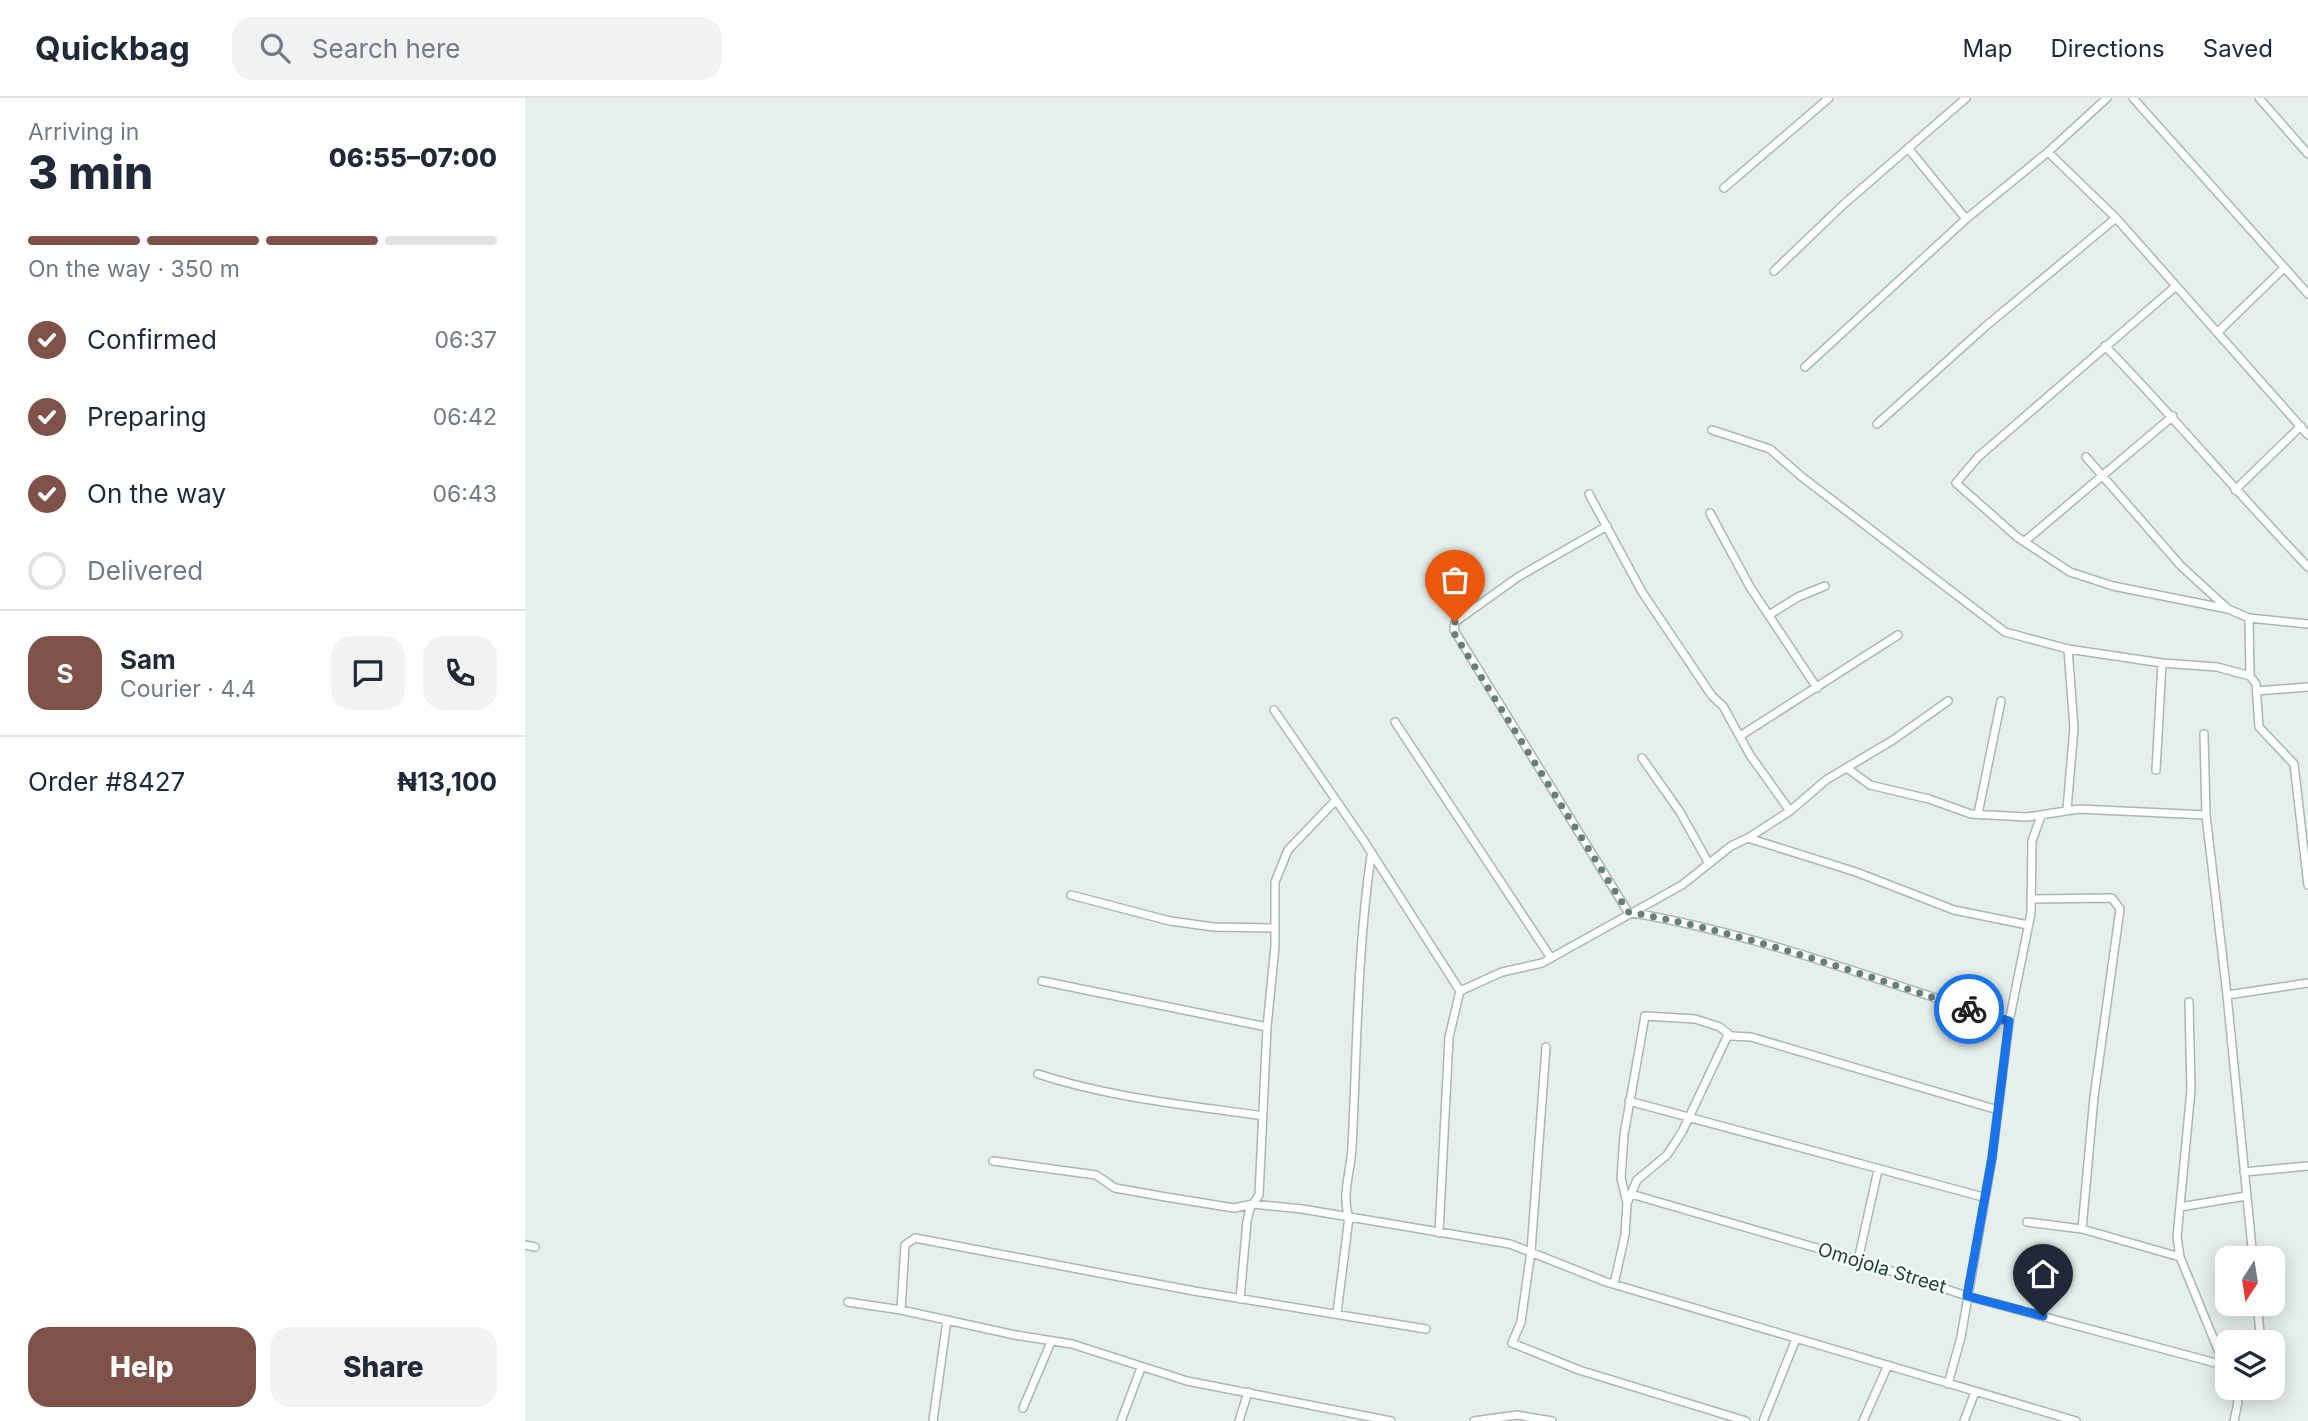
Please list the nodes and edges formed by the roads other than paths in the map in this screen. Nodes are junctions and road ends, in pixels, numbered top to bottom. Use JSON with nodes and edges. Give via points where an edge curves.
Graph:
{"nodes":[{"id":1,"x":1829,"y":98,"type":"edge"},
{"id":2,"x":1966,"y":98,"type":"edge"},
{"id":3,"x":2107,"y":98,"type":"edge"},
{"id":4,"x":2133,"y":98,"type":"edge"},
{"id":5,"x":2259,"y":98,"type":"edge"},
{"id":6,"x":1908,"y":148,"type":"junction"},
{"id":7,"x":2049,"y":152,"type":"junction"},
{"id":8,"x":2308,"y":154,"type":"edge"},
{"id":9,"x":1724,"y":188,"type":"dead end"},
{"id":10,"x":2116,"y":218,"type":"junction"},
{"id":11,"x":1966,"y":219,"type":"junction"},
{"id":12,"x":2284,"y":268,"type":"junction"},
{"id":13,"x":1774,"y":271,"type":"dead end"},
{"id":14,"x":2176,"y":286,"type":"junction"},
{"id":15,"x":2308,"y":294,"type":"edge"},
{"id":16,"x":2219,"y":331,"type":"junction"},
{"id":17,"x":2105,"y":346,"type":"junction"},
{"id":18,"x":1805,"y":367,"type":"dead end"},
{"id":19,"x":2173,"y":416,"type":"junction"},
{"id":20,"x":1877,"y":424,"type":"dead end"},
{"id":21,"x":2301,"y":426,"type":"junction"},
{"id":22,"x":1712,"y":430,"type":"dead end"},
{"id":23,"x":2308,"y":435,"type":"edge"},
{"id":24,"x":2085,"y":457,"type":"dead end"},
{"id":25,"x":2103,"y":475,"type":"junction"},
{"id":26,"x":2235,"y":490,"type":"junction"},
{"id":27,"x":1589,"y":494,"type":"dead end"},
{"id":28,"x":1710,"y":513,"type":"dead end"},
{"id":29,"x":1607,"y":526,"type":"junction"},
{"id":30,"x":2025,"y":541,"type":"junction"},
{"id":31,"x":2308,"y":568,"type":"edge"},
{"id":32,"x":1825,"y":586,"type":"dead end"},
{"id":33,"x":2228,"y":609,"type":"junction"},
{"id":34,"x":1769,"y":615,"type":"junction"},
{"id":35,"x":2249,"y":618,"type":"junction"},
{"id":36,"x":2308,"y":624,"type":"edge"},
{"id":37,"x":1898,"y":635,"type":"dead end"},
{"id":38,"x":2068,"y":649,"type":"junction"},
{"id":39,"x":2162,"y":663,"type":"junction"},
{"id":40,"x":2250,"y":676,"type":"junction"},
{"id":41,"x":2308,"y":687,"type":"edge"},
{"id":42,"x":1817,"y":688,"type":"junction"},
{"id":43,"x":2257,"y":691,"type":"junction"},
{"id":44,"x":1948,"y":701,"type":"dead end"},
{"id":45,"x":2001,"y":701,"type":"dead end"},
{"id":46,"x":1274,"y":710,"type":"dead end"},
{"id":47,"x":1395,"y":722,"type":"dead end"},
{"id":48,"x":2204,"y":734,"type":"dead end"},
{"id":49,"x":1740,"y":736,"type":"junction"},
{"id":50,"x":1642,"y":758,"type":"dead end"},
{"id":51,"x":1847,"y":768,"type":"junction"},
{"id":52,"x":2156,"y":770,"type":"dead end"},
{"id":53,"x":1336,"y":800,"type":"junction"},
{"id":54,"x":2067,"y":809,"type":"junction"},
{"id":55,"x":1790,"y":811,"type":"junction"},
{"id":56,"x":1978,"y":814,"type":"junction"},
{"id":57,"x":2206,"y":815,"type":"junction"},
{"id":58,"x":2042,"y":816,"type":"junction"},
{"id":59,"x":1748,"y":838,"type":"junction"},
{"id":60,"x":1371,"y":856,"type":"junction"},
{"id":61,"x":1707,"y":862,"type":"junction"},
{"id":62,"x":2308,"y":885,"type":"edge"},
{"id":63,"x":1071,"y":895,"type":"dead end"},
{"id":64,"x":2032,"y":899,"type":"junction"},
{"id":65,"x":1628,"y":912,"type":"junction"},
{"id":66,"x":2028,"y":925,"type":"junction"},
{"id":67,"x":1273,"y":928,"type":"junction"},
{"id":68,"x":1551,"y":958,"type":"junction"},
{"id":69,"x":1042,"y":981,"type":"dead end"},
{"id":70,"x":2308,"y":983,"type":"edge"},
{"id":71,"x":1460,"y":991,"type":"junction"},
{"id":72,"x":2227,"y":995,"type":"junction"},
{"id":73,"x":2189,"y":1002,"type":"dead end"},
{"id":74,"x":2009,"y":1021,"type":"junction"},
{"id":75,"x":1267,"y":1027,"type":"junction"},
{"id":76,"x":1728,"y":1035,"type":"junction"},
{"id":77,"x":1546,"y":1047,"type":"dead end"},
{"id":78,"x":1038,"y":1074,"type":"dead end"},
{"id":79,"x":1629,"y":1101,"type":"junction"},
{"id":80,"x":1998,"y":1110,"type":"junction"},
{"id":81,"x":1263,"y":1116,"type":"junction"},
{"id":82,"x":1689,"y":1116,"type":"junction"},
{"id":83,"x":993,"y":1161,"type":"dead end"},
{"id":84,"x":2308,"y":1166,"type":"edge"},
{"id":85,"x":1878,"y":1170,"type":"junction"},
{"id":86,"x":2244,"y":1172,"type":"junction"},
{"id":87,"x":1631,"y":1194,"type":"junction"},
{"id":88,"x":2246,"y":1196,"type":"junction"},
{"id":89,"x":1983,"y":1197,"type":"junction"},
{"id":90,"x":1627,"y":1203,"type":"junction"},
{"id":91,"x":1253,"y":1204,"type":"junction"},
{"id":92,"x":2180,"y":1207,"type":"junction"},
{"id":93,"x":1349,"y":1217,"type":"junction"},
{"id":94,"x":2027,"y":1222,"type":"dead end"},
{"id":95,"x":2082,"y":1229,"type":"junction"},
{"id":96,"x":1439,"y":1233,"type":"junction"},
{"id":97,"x":525,"y":1245,"type":"edge"},
{"id":98,"x":2252,"y":1246,"type":"edge"},
{"id":99,"x":535,"y":1247,"type":"dead end"},
{"id":100,"x":1531,"y":1251,"type":"junction"},
{"id":101,"x":2180,"y":1256,"type":"junction"},
{"id":102,"x":1858,"y":1260,"type":"junction"},
{"id":103,"x":1614,"y":1284,"type":"junction"},
{"id":104,"x":1967,"y":1296,"type":"junction"},
{"id":105,"x":1240,"y":1299,"type":"junction"},
{"id":106,"x":848,"y":1302,"type":"dead end"},
{"id":107,"x":901,"y":1310,"type":"junction"},
{"id":108,"x":1338,"y":1313,"type":"junction"},
{"id":109,"x":947,"y":1320,"type":"junction"},
{"id":110,"x":1426,"y":1329,"type":"dead end"},
{"id":111,"x":1796,"y":1339,"type":"junction"},
{"id":112,"x":1051,"y":1342,"type":"junction"},
{"id":113,"x":2215,"y":1345,"type":"edge"},
{"id":114,"x":2215,"y":1363,"type":"edge"},
{"id":115,"x":1888,"y":1365,"type":"junction"},
{"id":116,"x":1142,"y":1368,"type":"junction"},
{"id":117,"x":1948,"y":1384,"type":"junction"},
{"id":118,"x":1248,"y":1392,"type":"junction"},
{"id":119,"x":1975,"y":1392,"type":"junction"},
{"id":120,"x":2237,"y":1400,"type":"edge"},
{"id":121,"x":1023,"y":1408,"type":"dead end"},
{"id":122,"x":933,"y":1421,"type":"edge"},
{"id":123,"x":1121,"y":1421,"type":"edge"},
{"id":124,"x":1239,"y":1421,"type":"edge"},
{"id":125,"x":1391,"y":1421,"type":"edge"},
{"id":126,"x":1474,"y":1421,"type":"edge"},
{"id":127,"x":1552,"y":1421,"type":"edge"},
{"id":128,"x":1746,"y":1421,"type":"edge"},
{"id":129,"x":1763,"y":1421,"type":"edge"},
{"id":130,"x":1863,"y":1421,"type":"edge"},
{"id":131,"x":1964,"y":1421,"type":"edge"},
{"id":132,"x":2076,"y":1421,"type":"edge"},
{"id":133,"x":2234,"y":1421,"type":"edge"}],
"edges":[{"from":1,"to":9,"type":"street"},
{"from":2,"to":6,"type":"street"},
{"from":3,"to":7,"type":"street"},
{"from":4,"to":12,"type":"street"},
{"from":5,"to":8,"type":"street"},
{"from":6,"to":11,"type":"street"},
{"from":6,"to":13,"type":"street"},
{"from":7,"to":10,"type":"street"},
{"from":7,"to":11,"type":"street"},
{"from":10,"to":14,"type":"street"},
{"from":10,"to":20,"type":"street"},
{"from":11,"to":18,"type":"street"},
{"from":12,"to":15,"type":"street"},
{"from":12,"to":16,"type":"street"},
{"from":14,"to":16,"type":"street"},
{"from":14,"to":17,"type":"street"},
{"from":16,"to":21,"type":"street"},
{"from":17,"to":19,"type":"street"},
{"from":17,"to":30,"type":"street","via":[[1956,480]]},
{"from":19,"to":25,"type":"street"},
{"from":19,"to":26,"type":"street"},
{"from":21,"to":23,"type":"street"},
{"from":21,"to":26,"type":"street"},
{"from":22,"to":38,"type":"street","via":[[1770,449],[2005,632]]},
{"from":24,"to":25,"type":"street"},
{"from":25,"to":30,"type":"street"},
{"from":25,"to":33,"type":"street","via":[[2181,566]]},
{"from":26,"to":31,"type":"street"},
{"from":27,"to":29,"type":"street"},
{"from":28,"to":34,"type":"street"},
{"from":29,"to":49,"type":"street","via":[[1642,592]]},
{"from":29,"to":65,"type":"street","via":[[1518,577],[1455,622],[1454,630]]},
{"from":30,"to":33,"type":"street","via":[[2057,565],[2086,578]]},
{"from":32,"to":34,"type":"street"},
{"from":33,"to":35,"type":"street"},
{"from":34,"to":42,"type":"street"},
{"from":35,"to":36,"type":"street"},
{"from":35,"to":40,"type":"street"},
{"from":37,"to":42,"type":"street"},
{"from":38,"to":39,"type":"street"},
{"from":38,"to":54,"type":"street","via":[[2074,728]]},
{"from":39,"to":40,"type":"street","via":[[2217,667]]},
{"from":39,"to":52,"type":"street"},
{"from":40,"to":43,"type":"street"},
{"from":41,"to":43,"type":"street"},
{"from":42,"to":49,"type":"street"},
{"from":43,"to":62,"type":"street","via":[[2259,727],[2294,764]]},
{"from":44,"to":51,"type":"street"},
{"from":45,"to":56,"type":"street"},
{"from":46,"to":53,"type":"street"},
{"from":47,"to":68,"type":"street"},
{"from":48,"to":57,"type":"street"},
{"from":49,"to":55,"type":"street"},
{"from":50,"to":61,"type":"street","via":[[1680,812]]},
{"from":51,"to":55,"type":"street"},
{"from":51,"to":56,"type":"street","via":[[1870,785]]},
{"from":53,"to":60,"type":"street"},
{"from":53,"to":67,"type":"street","via":[[1309,825],[1280,865]]},
{"from":54,"to":57,"type":"street"},
{"from":54,"to":58,"type":"street"},
{"from":55,"to":59,"type":"street"},
{"from":56,"to":58,"type":"street"},
{"from":57,"to":72,"type":"street"},
{"from":58,"to":64,"type":"street","via":[[2032,841]]},
{"from":59,"to":61,"type":"street"},
{"from":59,"to":66,"type":"street","via":[[1955,910]]},
{"from":60,"to":71,"type":"street"},
{"from":60,"to":93,"type":"street","via":[[1357,1002],[1352,1161],[1346,1203]]},
{"from":61,"to":65,"type":"street","via":[[1682,884]]},
{"from":63,"to":67,"type":"street","via":[[1170,921],[1214,928]]},
{"from":64,"to":66,"type":"street"},
{"from":64,"to":95,"type":"street","via":[[2112,898],[2120,909],[2094,1097]]},
{"from":65,"to":68,"type":"street"},
{"from":65,"to":74,"type":"street","via":[[1784,948]]},
{"from":66,"to":74,"type":"street"},
{"from":67,"to":75,"type":"street"},
{"from":68,"to":71,"type":"street","via":[[1502,972]]},
{"from":69,"to":75,"type":"street"},
{"from":70,"to":72,"type":"street"},
{"from":71,"to":96,"type":"street","via":[[1450,1037]]},
{"from":72,"to":86,"type":"street"},
{"from":73,"to":92,"type":"street","via":[[2191,1090]]},
{"from":74,"to":80,"type":"street"},
{"from":75,"to":81,"type":"street"},
{"from":76,"to":79,"type":"street","via":[[1720,1027],[1695,1020],[1645,1016]]},
{"from":76,"to":80,"type":"street","via":[[1751,1037]]},
{"from":76,"to":82,"type":"street"},
{"from":77,"to":100,"type":"street"},
{"from":78,"to":81,"type":"street","via":[[1147,1100]]},
{"from":79,"to":82,"type":"street"},
{"from":79,"to":90,"type":"street","via":[[1621,1178]]},
{"from":80,"to":89,"type":"street"},
{"from":81,"to":91,"type":"street","via":[[1259,1195]]},
{"from":82,"to":85,"type":"street"},
{"from":82,"to":87,"type":"street","via":[[1667,1156],[1637,1181]]},
{"from":83,"to":91,"type":"street","via":[[1096,1175],[1115,1188],[1166,1198],[1234,1208]]},
{"from":84,"to":86,"type":"street"},
{"from":85,"to":89,"type":"street"},
{"from":85,"to":102,"type":"street"},
{"from":86,"to":88,"type":"street"},
{"from":87,"to":90,"type":"street"},
{"from":87,"to":102,"type":"street","name":"Omojola Street"},
{"from":88,"to":92,"type":"street"},
{"from":88,"to":98,"type":"street"},
{"from":89,"to":104,"type":"street"},
{"from":90,"to":103,"type":"street"},
{"from":91,"to":93,"type":"street"},
{"from":91,"to":105,"type":"street","via":[[1247,1220]]},
{"from":92,"to":101,"type":"street"},
{"from":93,"to":96,"type":"street"},
{"from":93,"to":108,"type":"street"},
{"from":94,"to":95,"type":"street"},
{"from":95,"to":101,"type":"street"},
{"from":96,"to":100,"type":"street"},
{"from":97,"to":99,"type":"street"},
{"from":100,"to":103,"type":"street"},
{"from":100,"to":128,"type":"street","via":[[1514,1345],[1579,1370]]},
{"from":101,"to":113,"type":"street"},
{"from":102,"to":104,"type":"street","name":"Omojola Street"},
{"from":103,"to":111,"type":"street"},
{"from":104,"to":114,"type":"street","name":"Omojola Street"},
{"from":104,"to":117,"type":"street"},
{"from":105,"to":107,"type":"street","via":[[915,1238],[905,1245]]},
{"from":105,"to":108,"type":"street"},
{"from":106,"to":107,"type":"street"},
{"from":107,"to":109,"type":"street"},
{"from":108,"to":110,"type":"street"},
{"from":109,"to":112,"type":"street"},
{"from":109,"to":122,"type":"street"},
{"from":111,"to":115,"type":"street"},
{"from":111,"to":129,"type":"street"},
{"from":112,"to":116,"type":"street","via":[[1072,1344]]},
{"from":112,"to":121,"type":"street"},
{"from":115,"to":117,"type":"street"},
{"from":115,"to":130,"type":"street"},
{"from":116,"to":118,"type":"street"},
{"from":116,"to":123,"type":"street"},
{"from":117,"to":119,"type":"street"},
{"from":118,"to":124,"type":"street"},
{"from":118,"to":125,"type":"street"},
{"from":119,"to":131,"type":"street"},
{"from":119,"to":132,"type":"street"},
{"from":120,"to":133,"type":"street"},
{"from":126,"to":127,"type":"street","via":[[1517,1415]]}]}
